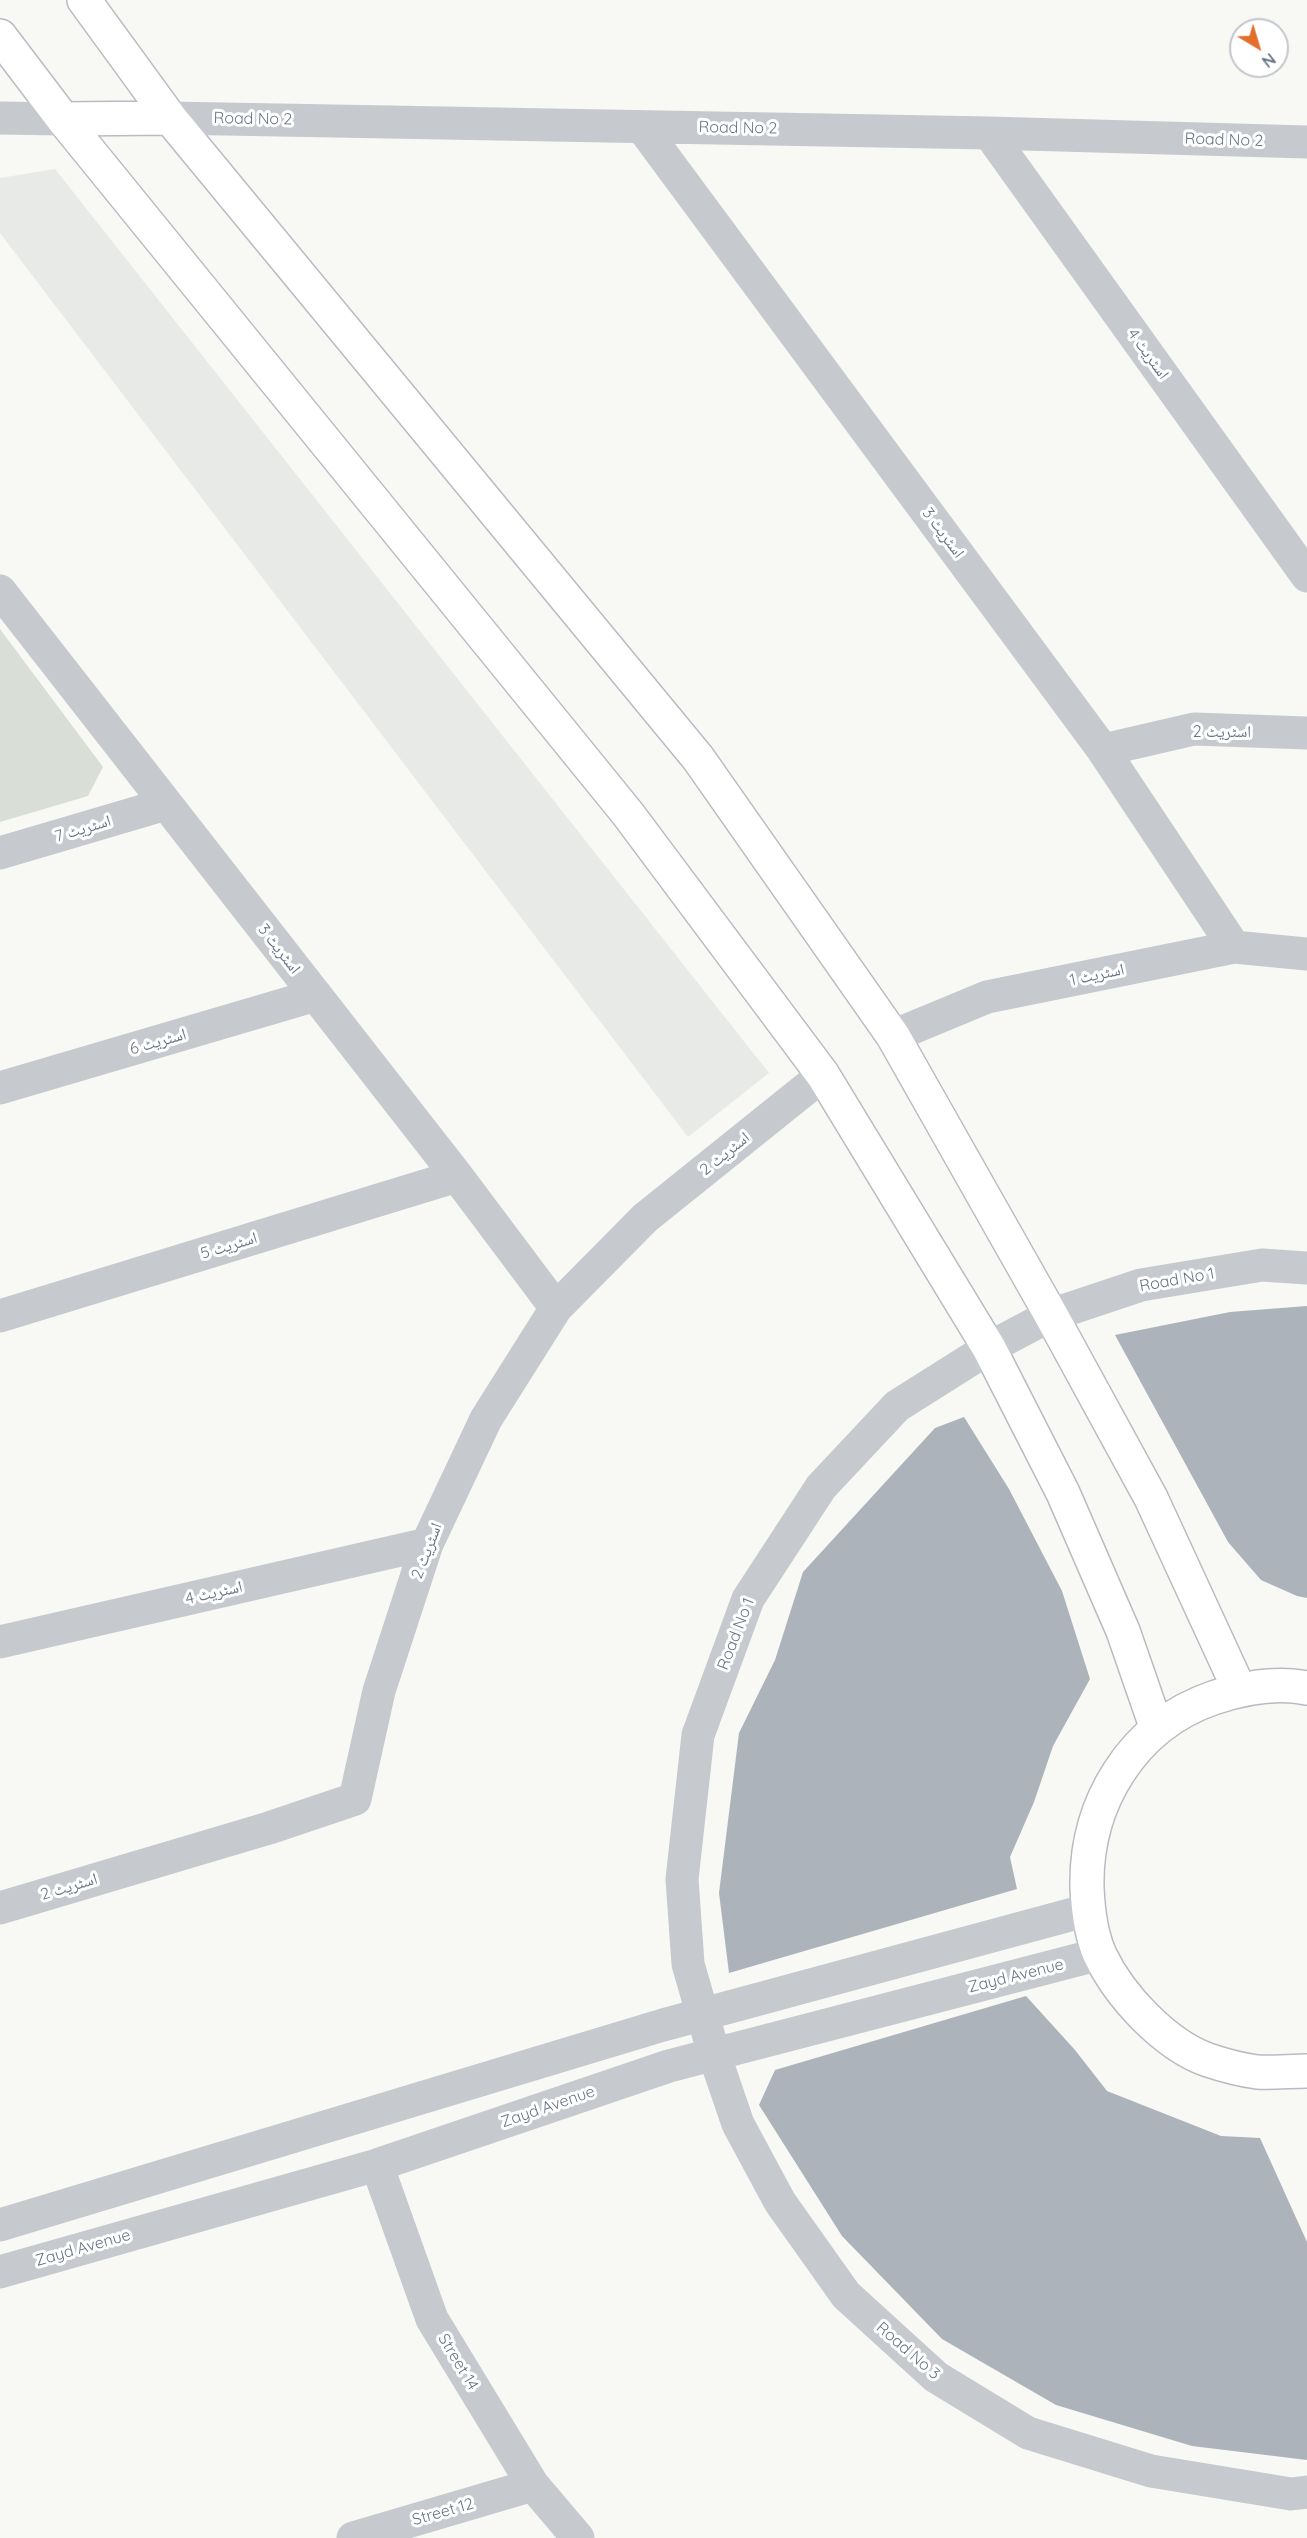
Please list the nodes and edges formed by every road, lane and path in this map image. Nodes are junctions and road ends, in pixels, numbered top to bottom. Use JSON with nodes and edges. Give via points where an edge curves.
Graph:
{"nodes":[{"id":1,"x":84,"y":0,"type":"edge"},
{"id":2,"x":4,"y":41,"type":"edge"},
{"id":3,"x":0,"y":118,"type":"edge"},
{"id":4,"x":170,"y":118,"type":"junction"},
{"id":5,"x":63,"y":119,"type":"junction"},
{"id":6,"x":642,"y":127,"type":"junction"},
{"id":7,"x":989,"y":133,"type":"junction"},
{"id":8,"x":1307,"y":142,"type":"edge"},
{"id":9,"x":1307,"y":576,"type":"edge"},
{"id":10,"x":0,"y":591,"type":"edge"},
{"id":11,"x":1307,"y":733,"type":"edge"},
{"id":12,"x":1103,"y":750,"type":"junction"},
{"id":13,"x":166,"y":804,"type":"junction"},
{"id":14,"x":0,"y":853,"type":"edge"},
{"id":15,"x":1234,"y":946,"type":"junction"},
{"id":16,"x":1307,"y":954,"type":"edge"},
{"id":17,"x":316,"y":995,"type":"junction"},
{"id":18,"x":893,"y":1036,"type":"junction"},
{"id":19,"x":823,"y":1076,"type":"junction"},
{"id":20,"x":0,"y":1088,"type":"edge"},
{"id":21,"x":457,"y":1176,"type":"junction"},
{"id":22,"x":1307,"y":1268,"type":"edge"},
{"id":23,"x":556,"y":1308,"type":"junction"},
{"id":24,"x":1051,"y":1315,"type":"junction"},
{"id":25,"x":0,"y":1316,"type":"edge"},
{"id":26,"x":989,"y":1348,"type":"junction"},
{"id":27,"x":428,"y":1544,"type":"junction"},
{"id":28,"x":0,"y":1642,"type":"edge"},
{"id":29,"x":1307,"y":1688,"type":"edge"},
{"id":30,"x":1239,"y":1689,"type":"junction"},
{"id":31,"x":1157,"y":1729,"type":"junction"},
{"id":32,"x":0,"y":1908,"type":"edge"},
{"id":33,"x":1088,"y":1910,"type":"junction"},
{"id":34,"x":1100,"y":1954,"type":"junction"},
{"id":35,"x":702,"y":2014,"type":"junction"},
{"id":36,"x":714,"y":2054,"type":"junction"},
{"id":37,"x":1307,"y":2071,"type":"edge"},
{"id":38,"x":376,"y":2165,"type":"junction"},
{"id":39,"x":0,"y":2225,"type":"edge"},
{"id":40,"x":0,"y":2272,"type":"edge"},
{"id":41,"x":533,"y":2485,"type":"junction"},
{"id":42,"x":1307,"y":2492,"type":"edge"},
{"id":43,"x":353,"y":2538,"type":"edge"},
{"id":44,"x":578,"y":2538,"type":"edge"}],
"edges":[{"from":1,"to":4,"type":"street"},
{"from":2,"to":5,"type":"street"},
{"from":3,"to":5,"type":"street"},
{"from":4,"to":5,"type":"street"},
{"from":4,"to":6,"type":"street","name":"Road No 2"},
{"from":4,"to":18,"type":"street","via":[[698,758]]},
{"from":5,"to":19,"type":"street","via":[[628,814]]},
{"from":6,"to":7,"type":"street","name":"Road No 2"},
{"from":6,"to":12,"type":"street","name":"اسٹریٹ 3"},
{"from":7,"to":8,"type":"street","name":"Road No 2"},
{"from":7,"to":9,"type":"street","name":"اسٹریٹ 4"},
{"from":10,"to":13,"type":"street","name":"اسٹریٹ 3"},
{"from":11,"to":12,"type":"street","name":"اسٹریٹ 2","via":[[1194,729]]},
{"from":12,"to":15,"type":"street","name":"اسٹریٹ 3"},
{"from":13,"to":14,"type":"street","name":"اسٹریٹ 7"},
{"from":13,"to":17,"type":"street","name":"اسٹریٹ 3"},
{"from":15,"to":16,"type":"street","name":"اسٹریٹ 1"},
{"from":15,"to":18,"type":"street","name":"اسٹریٹ 1","via":[[987,997]]},
{"from":17,"to":20,"type":"street","name":"اسٹریٹ 6"},
{"from":17,"to":21,"type":"street","name":"اسٹریٹ 3"},
{"from":18,"to":24,"type":"street"},
{"from":19,"to":23,"type":"street","name":"اسٹریٹ 2","via":[[645,1218]]},
{"from":19,"to":26,"type":"street"},
{"from":21,"to":23,"type":"street","name":"اسٹریٹ 3"},
{"from":21,"to":25,"type":"street","name":"اسٹریٹ 5"},
{"from":22,"to":24,"type":"street","name":"Road No 1","via":[[1262,1265],[1141,1285]]},
{"from":23,"to":27,"type":"street","name":"اسٹریٹ 2","via":[[486,1419]]},
{"from":24,"to":26,"type":"street","name":"Road No 1"},
{"from":24,"to":30,"type":"street","via":[[1151,1498]]},
{"from":26,"to":31,"type":"street","via":[[1077,1525],[1124,1631]]},
{"from":26,"to":35,"type":"street","name":"Road No 1","via":[[897,1406],[821,1487],[748,1599],[698,1735],[682,1879],[688,1965]]},
{"from":27,"to":28,"type":"street","name":"اسٹریٹ 4"},
{"from":27,"to":32,"type":"street","name":"اسٹریٹ 2","via":[[379,1691],[355,1799]]},
{"from":29,"to":30,"type":"street"},
{"from":30,"to":31,"type":"street","via":[[1196,1704]]},
{"from":31,"to":33,"type":"street","via":[[1122,1765],[1098,1810],[1086,1860]]},
{"from":33,"to":34,"type":"street"},
{"from":33,"to":35,"type":"street"},
{"from":34,"to":36,"type":"street","name":"Zayd Avenue"},
{"from":34,"to":37,"type":"street","via":[[1126,1998],[1162,2034],[1207,2059],[1257,2072]]},
{"from":35,"to":36,"type":"street","name":"Road No 1"},
{"from":35,"to":39,"type":"street"},
{"from":36,"to":38,"type":"street","name":"Zayd Avenue"},
{"from":36,"to":42,"type":"street","name":"Road No 3","via":[[738,2124],[780,2202],[846,2295],[936,2377],[1028,2433],[1151,2471],[1291,2494]]},
{"from":38,"to":40,"type":"street","name":"Zayd Avenue"},
{"from":38,"to":41,"type":"street","name":"Street 14","via":[[432,2319]]},
{"from":41,"to":43,"type":"street","name":"Street 12"},
{"from":41,"to":44,"type":"street","name":"Street 14"}]}
